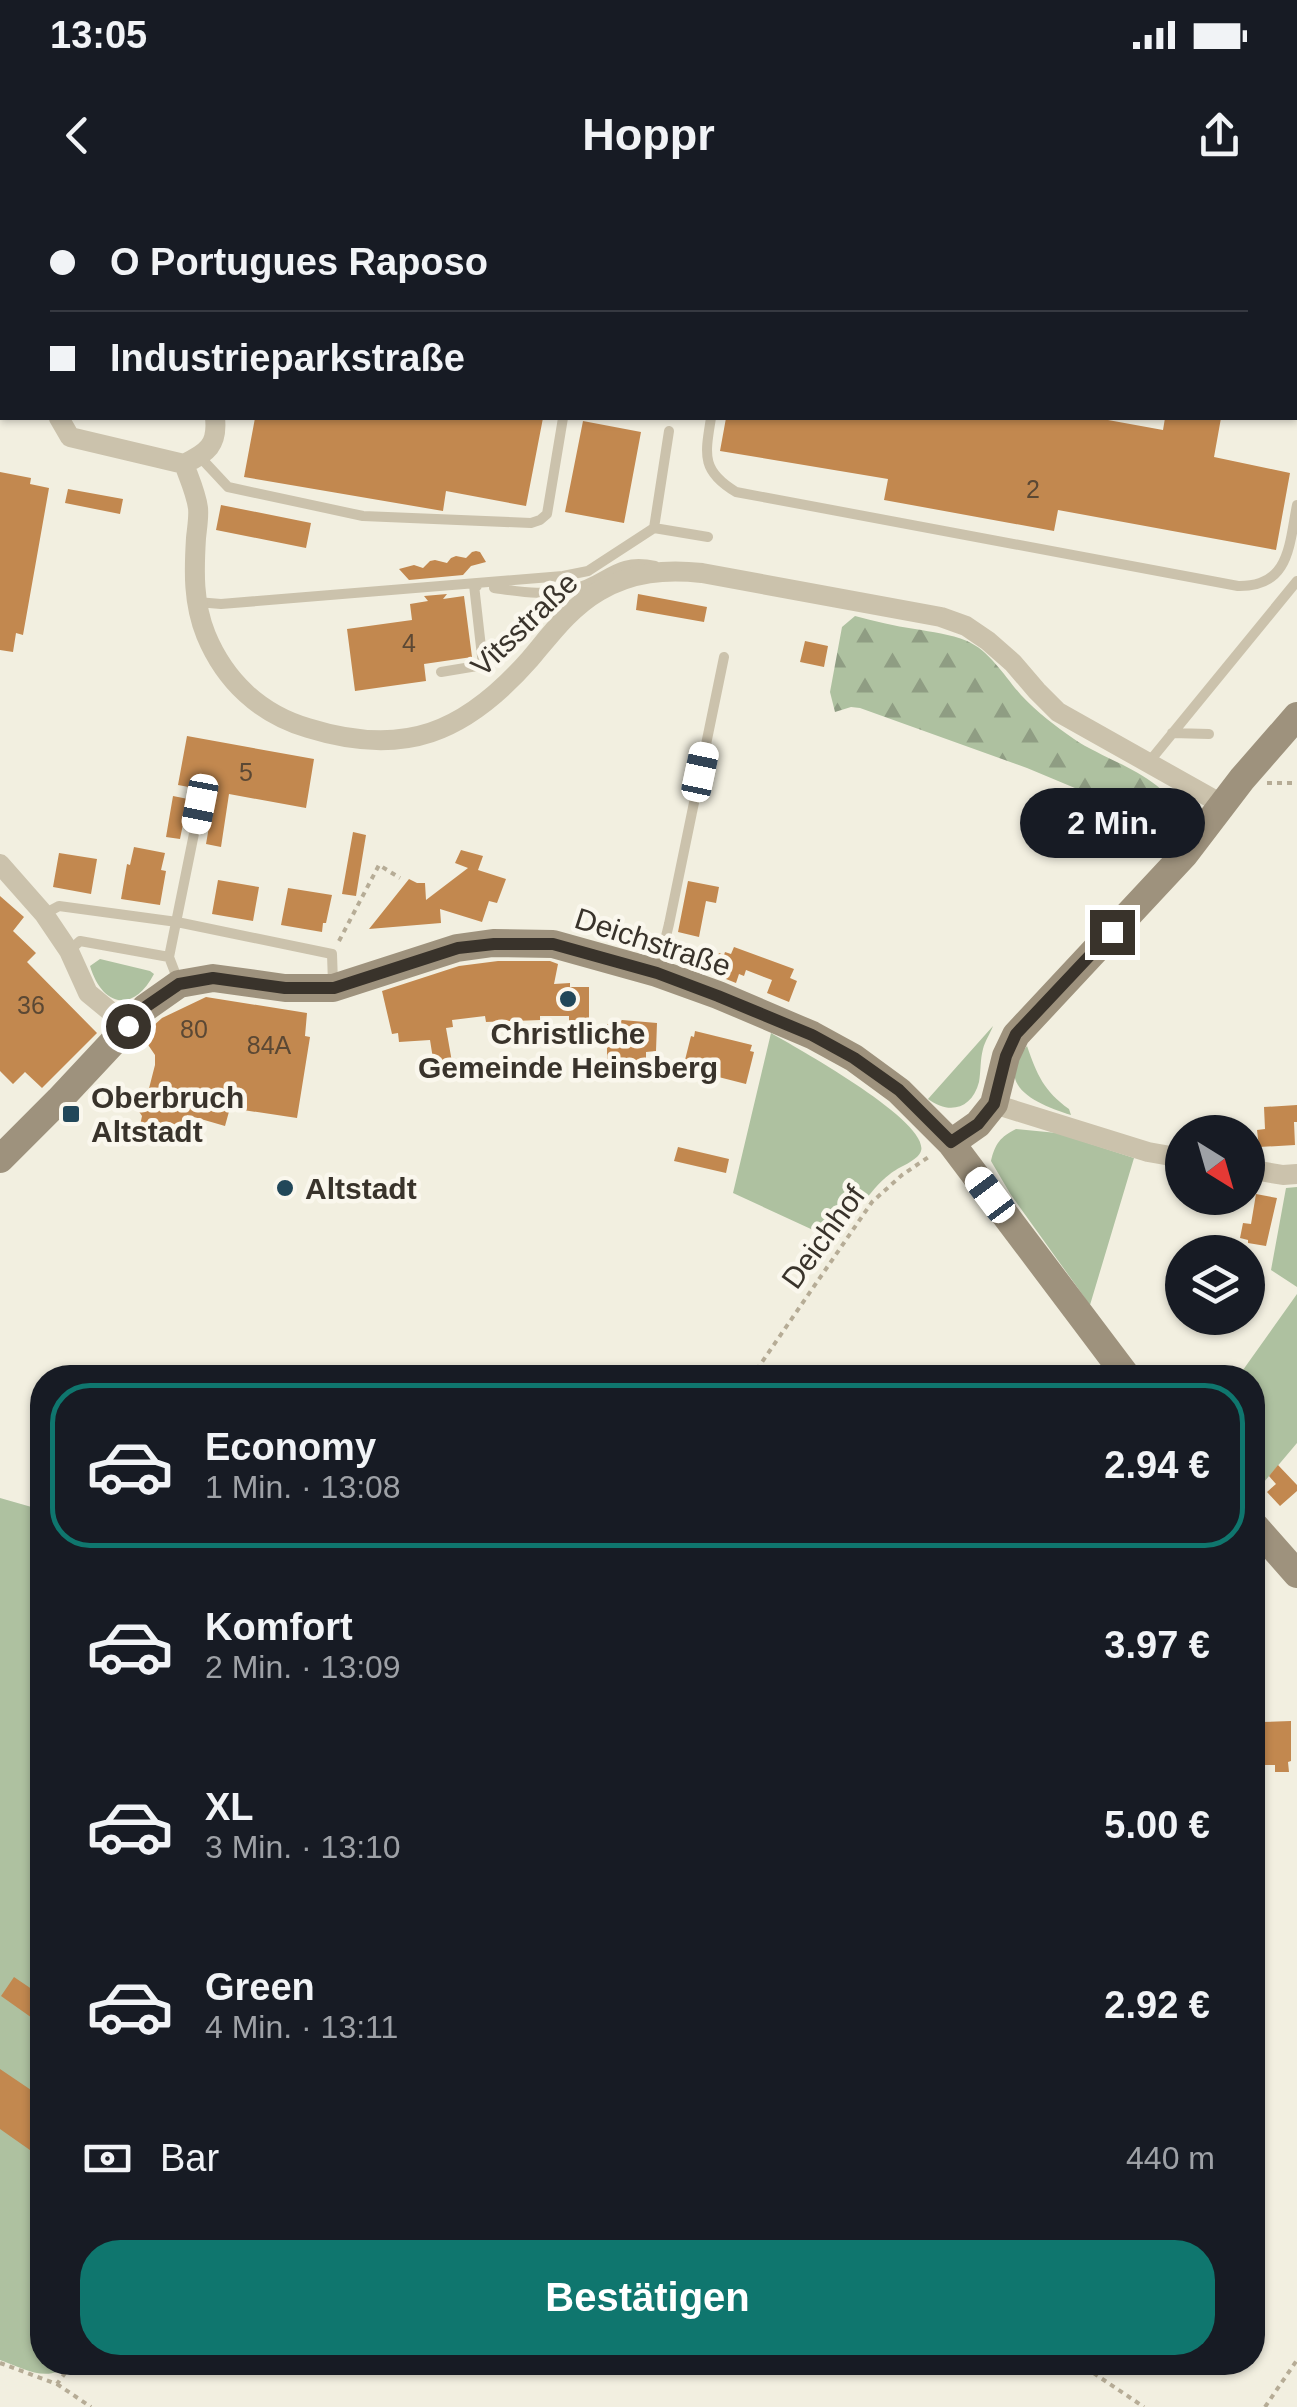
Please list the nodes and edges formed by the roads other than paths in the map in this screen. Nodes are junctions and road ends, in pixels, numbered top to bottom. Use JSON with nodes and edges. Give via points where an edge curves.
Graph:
{"nodes":[{"id":1,"x":60,"y":420,"type":"edge"},
{"id":2,"x":215,"y":420,"type":"edge"},
{"id":3,"x":563,"y":420,"type":"edge"},
{"id":4,"x":711,"y":420,"type":"edge"},
{"id":5,"x":669,"y":431,"type":"dead end"},
{"id":6,"x":192,"y":460,"type":"junction"},
{"id":7,"x":1297,"y":505,"type":"edge"},
{"id":8,"x":654,"y":528,"type":"junction"},
{"id":9,"x":708,"y":537,"type":"dead end"},
{"id":10,"x":671,"y":570,"type":"junction"},
{"id":11,"x":1297,"y":581,"type":"edge"},
{"id":12,"x":474,"y":585,"type":"junction"},
{"id":13,"x":196,"y":602,"type":"junction"},
{"id":14,"x":724,"y":657,"type":"dead end"},
{"id":15,"x":442,"y":672,"type":"dead end"},
{"id":16,"x":1297,"y":716,"type":"edge"},
{"id":17,"x":1172,"y":733,"type":"junction"},
{"id":18,"x":1210,"y":734,"type":"dead end"},
{"id":19,"x":1149,"y":763,"type":"junction"},
{"id":20,"x":200,"y":804,"type":"dead end"},
{"id":21,"x":1221,"y":807,"type":"junction"},
{"id":22,"x":0,"y":864,"type":"edge"},
{"id":23,"x":44,"y":914,"type":"junction"},
{"id":24,"x":177,"y":922,"type":"junction"},
{"id":25,"x":69,"y":950,"type":"junction"},
{"id":26,"x":174,"y":970,"type":"junction"},
{"id":27,"x":657,"y":973,"type":"junction"},
{"id":28,"x":334,"y":988,"type":"junction"},
{"id":29,"x":128,"y":1026,"type":"junction"},
{"id":30,"x":994,"y":1104,"type":"junction"},
{"id":31,"x":951,"y":1142,"type":"junction"},
{"id":32,"x":1165,"y":1155,"type":"edge"},
{"id":33,"x":0,"y":1160,"type":"edge"},
{"id":34,"x":1265,"y":1172,"type":"edge"},
{"id":35,"x":1297,"y":1174,"type":"edge"},
{"id":36,"x":1118,"y":1365,"type":"edge"},
{"id":37,"x":1265,"y":1538,"type":"edge"},
{"id":38,"x":1297,"y":1574,"type":"edge"}],
"edges":[{"from":1,"to":6,"type":"street","via":[[70,437]]},
{"from":2,"to":6,"type":"street","via":[[212,445]]},
{"from":3,"to":6,"type":"lane","via":[[547,514],[532,523],[363,516],[228,486]]},
{"from":4,"to":7,"type":"lane","via":[[708,460],[716,480],[736,492],[1238,586],[1278,573]]},
{"from":5,"to":8,"type":"lane"},
{"from":6,"to":13,"type":"street","name":"Vitsstraße"},
{"from":8,"to":9,"type":"lane"},
{"from":8,"to":12,"type":"lane","via":[[588,570]]},
{"from":10,"to":12,"type":"lane","via":[[624,564],[579,588],[544,594]]},
{"from":10,"to":13,"type":"street","name":"Vitsstraße","via":[[598,591],[488,701],[462,719],[388,742],[334,736],[254,702],[218,660]]},
{"from":10,"to":19,"type":"street","name":"Vitsstraße","via":[[966,626],[1058,712]]},
{"from":11,"to":17,"type":"lane"},
{"from":12,"to":13,"type":"lane"},
{"from":12,"to":15,"type":"lane","via":[[484,664]]},
{"from":14,"to":27,"type":"lane"},
{"from":16,"to":21,"type":"street"},
{"from":17,"to":18,"type":"lane"},
{"from":17,"to":19,"type":"lane"},
{"from":19,"to":21,"type":"street","name":"Vitsstraße"},
{"from":20,"to":24,"type":"lane"},
{"from":21,"to":30,"type":"street","via":[[1016,1034]]},
{"from":22,"to":23,"type":"street"},
{"from":23,"to":24,"type":"lane","via":[[59,906]]},
{"from":23,"to":25,"type":"street"},
{"from":24,"to":26,"type":"lane"},
{"from":24,"to":28,"type":"lane","via":[[332,954]]},
{"from":25,"to":26,"type":"lane","name":"Deichstraße","via":[[80,942]]},
{"from":25,"to":29,"type":"street","via":[[88,993]]},
{"from":26,"to":28,"type":"street","name":"Deichstraße","via":[[285,988]]},
{"from":26,"to":29,"type":"street"},
{"from":27,"to":28,"type":"street","name":"Deichstraße","via":[[553,944],[494,944],[458,948]]},
{"from":27,"to":31,"type":"street","name":"Deichstraße","via":[[854,1058],[899,1090]]},
{"from":29,"to":33,"type":"street"},
{"from":30,"to":31,"type":"street"},
{"from":30,"to":32,"type":"street"},
{"from":31,"to":36,"type":"street","name":"Deichstraße"},
{"from":34,"to":35,"type":"street"},
{"from":37,"to":38,"type":"street"}]}
